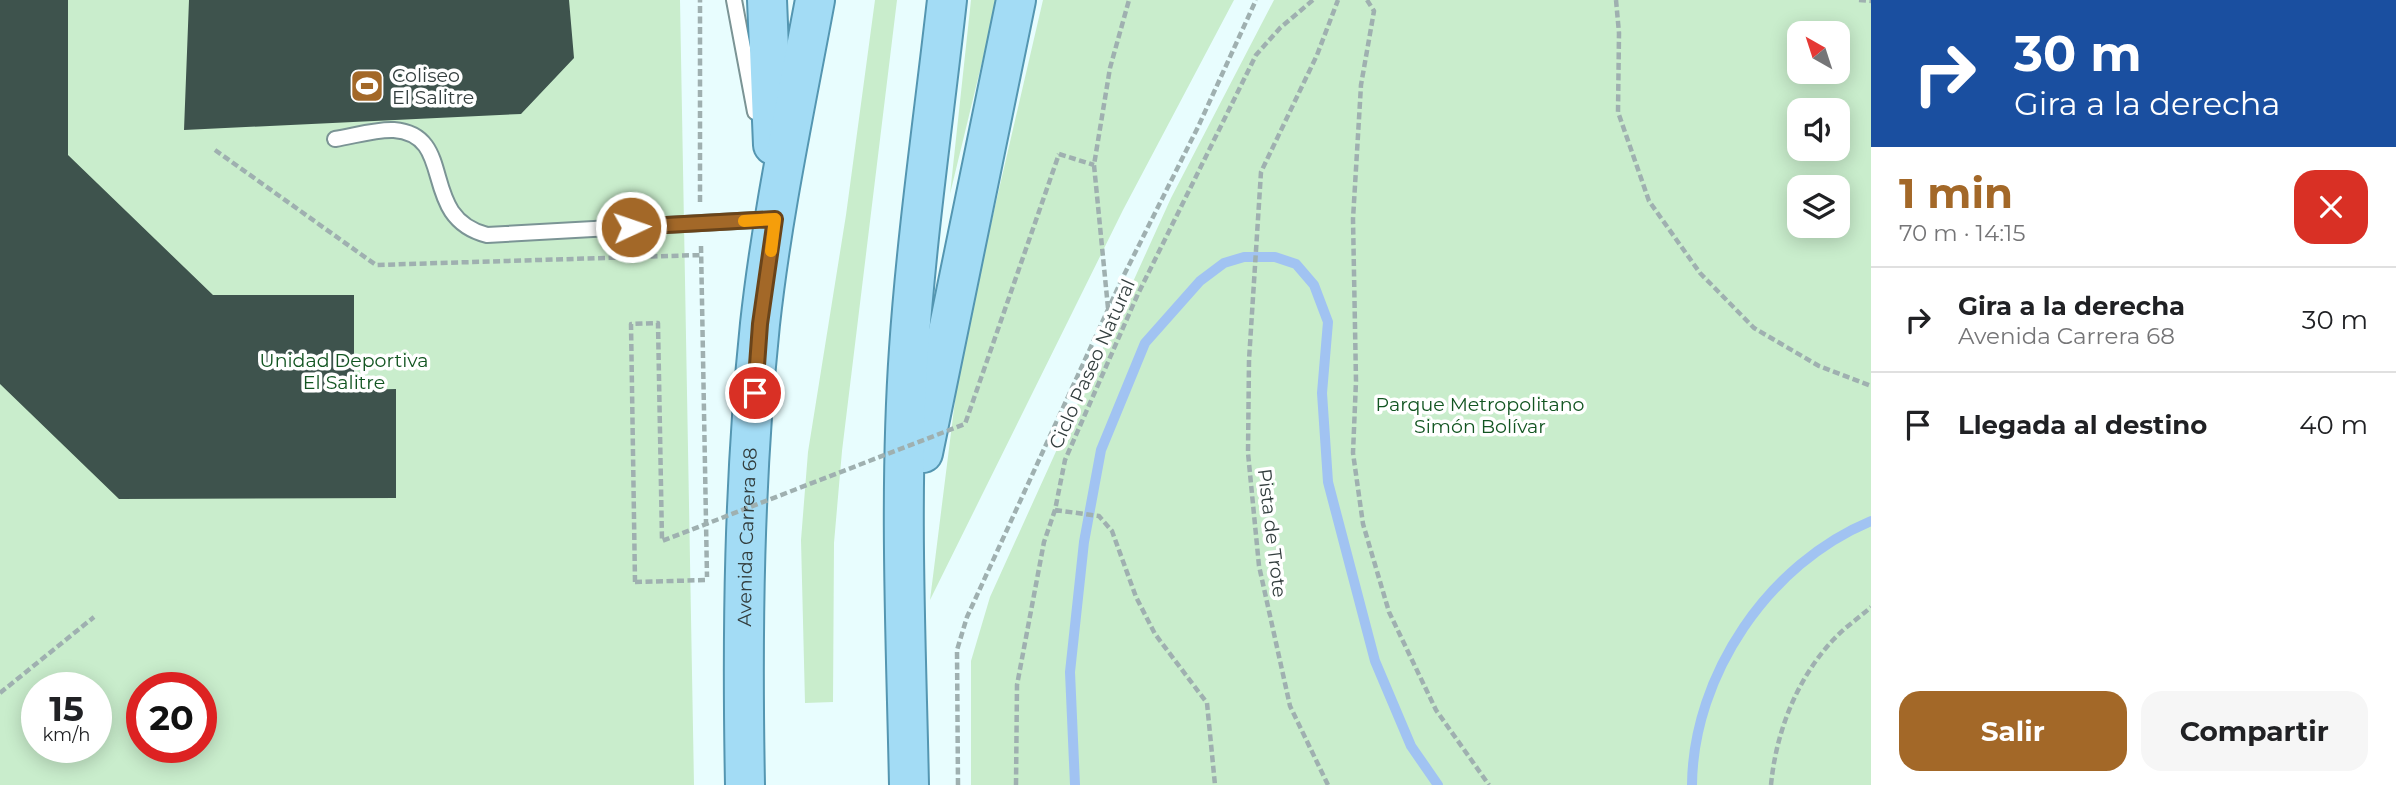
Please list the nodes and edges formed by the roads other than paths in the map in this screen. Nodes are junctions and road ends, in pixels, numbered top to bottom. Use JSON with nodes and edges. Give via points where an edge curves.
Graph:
{"nodes":[{"id":1,"x":734,"y":0,"type":"edge"},
{"id":2,"x":767,"y":0,"type":"edge"},
{"id":3,"x":815,"y":0,"type":"edge"},
{"id":4,"x":947,"y":0,"type":"edge"},
{"id":5,"x":1016,"y":0,"type":"edge"},
{"id":6,"x":335,"y":139,"type":"dead end"},
{"id":7,"x":762,"y":150,"type":"dead end"},
{"id":8,"x":768,"y":178,"type":"dead end"},
{"id":9,"x":775,"y":219,"type":"junction"},
{"id":10,"x":905,"y":541,"type":"junction"},
{"id":11,"x":745,"y":785,"type":"edge"},
{"id":12,"x":909,"y":785,"type":"edge"}],
"edges":[{"from":1,"to":7,"type":"lane"},
{"from":2,"to":9,"type":"main road"},
{"from":3,"to":9,"type":"main road","name":"Avenida Carrera 68"},
{"from":4,"to":10,"type":"main road","via":[[909,350]]},
{"from":5,"to":10,"type":"main road"},
{"from":6,"to":9,"type":"lane","via":[[391,130],[417,138],[433,156],[452,214],[462,225],[487,235]]},
{"from":8,"to":9,"type":"lane"},
{"from":9,"to":11,"type":"main road","name":"Avenida Carrera 68","via":[[760,324],[745,521]]},
{"from":10,"to":12,"type":"main road"}]}
